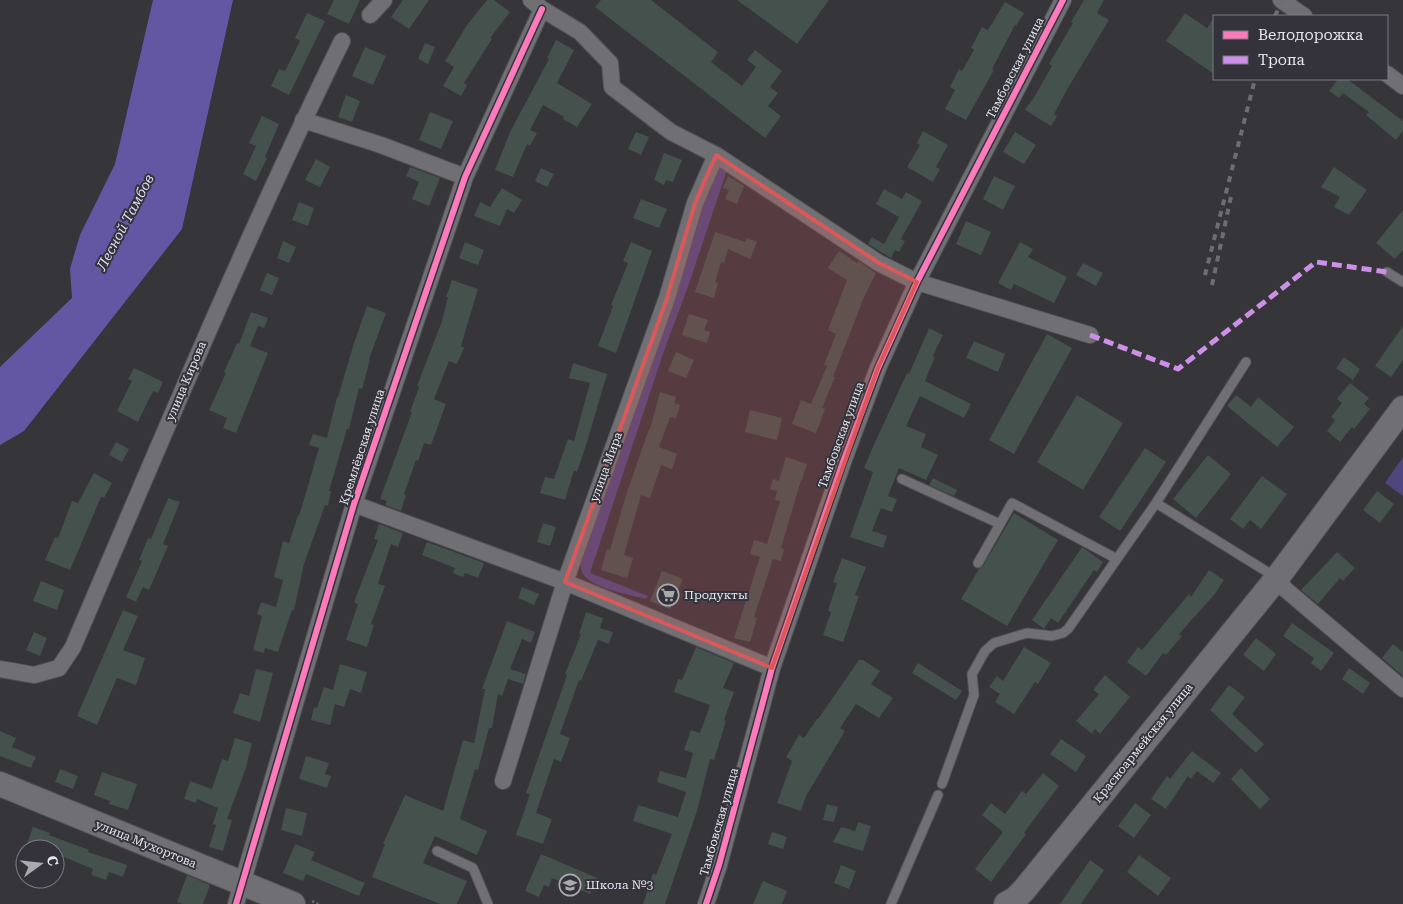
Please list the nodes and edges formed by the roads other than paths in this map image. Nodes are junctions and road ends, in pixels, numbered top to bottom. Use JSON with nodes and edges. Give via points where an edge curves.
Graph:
{"nodes":[{"id":1,"x":384,"y":0,"type":"edge"},
{"id":2,"x":1063,"y":0,"type":"edge"},
{"id":3,"x":1281,"y":0,"type":"edge"},
{"id":4,"x":537,"y":4,"type":"edge"},
{"id":5,"x":370,"y":15,"type":"dead end"},
{"id":6,"x":1303,"y":15,"type":"edge"},
{"id":7,"x":342,"y":41,"type":"dead end"},
{"id":8,"x":1388,"y":75,"type":"edge"},
{"id":9,"x":1403,"y":86,"type":"edge"},
{"id":10,"x":303,"y":120,"type":"junction"},
{"id":11,"x":716,"y":155,"type":"junction"},
{"id":12,"x":465,"y":177,"type":"junction"},
{"id":13,"x":1387,"y":272,"type":"dead end"},
{"id":14,"x":917,"y":282,"type":"junction"},
{"id":15,"x":1403,"y":282,"type":"edge"},
{"id":16,"x":1090,"y":335,"type":"dead end"},
{"id":17,"x":1246,"y":362,"type":"dead end"},
{"id":18,"x":1403,"y":408,"type":"edge"},
{"id":19,"x":902,"y":479,"type":"dead end"},
{"id":20,"x":1156,"y":503,"type":"junction"},
{"id":21,"x":354,"y":504,"type":"junction"},
{"id":22,"x":1000,"y":524,"type":"junction"},
{"id":23,"x":1117,"y":559,"type":"junction"},
{"id":24,"x":978,"y":563,"type":"dead end"},
{"id":25,"x":1277,"y":578,"type":"junction"},
{"id":26,"x":565,"y":582,"type":"junction"},
{"id":27,"x":772,"y":668,"type":"junction"},
{"id":28,"x":0,"y":669,"type":"edge"},
{"id":29,"x":1403,"y":689,"type":"edge"},
{"id":30,"x":503,"y":781,"type":"dead end"},
{"id":31,"x":0,"y":784,"type":"edge"},
{"id":32,"x":942,"y":784,"type":"dead end"},
{"id":33,"x":938,"y":795,"type":"dead end"},
{"id":34,"x":437,"y":851,"type":"dead end"},
{"id":35,"x":239,"y":894,"type":"edge"},
{"id":36,"x":293,"y":904,"type":"edge"},
{"id":37,"x":488,"y":904,"type":"edge"},
{"id":38,"x":706,"y":904,"type":"edge"},
{"id":39,"x":890,"y":904,"type":"edge"},
{"id":40,"x":1006,"y":904,"type":"edge"}],
"edges":[{"from":1,"to":5,"type":"street"},
{"from":2,"to":14,"type":"street","name":"Тамбовская улица"},
{"from":3,"to":6,"type":"street"},
{"from":4,"to":11,"type":"street","via":[[580,32],[610,63],[612,87],[671,132]]},
{"from":4,"to":12,"type":"street","name":"Кремлёвская улица"},
{"from":7,"to":10,"type":"street","name":"улица Кирова"},
{"from":8,"to":9,"type":"street"},
{"from":10,"to":12,"type":"street"},
{"from":10,"to":28,"type":"street","name":"улица Кирова","via":[[218,308],[73,647],[59,668],[34,675]]},
{"from":11,"to":14,"type":"street","via":[[880,263]]},
{"from":11,"to":26,"type":"street","name":"улица Мира","via":[[695,203],[667,298]]},
{"from":12,"to":21,"type":"street","name":"Кремлёвская улица"},
{"from":13,"to":15,"type":"lane"},
{"from":14,"to":16,"type":"street"},
{"from":14,"to":27,"type":"street","name":"Тамбовская улица","via":[[874,376]]},
{"from":17,"to":20,"type":"lane"},
{"from":18,"to":25,"type":"street","name":"Красноармейская улица"},
{"from":19,"to":22,"type":"lane"},
{"from":20,"to":23,"type":"lane"},
{"from":20,"to":25,"type":"lane"},
{"from":21,"to":26,"type":"street"},
{"from":21,"to":35,"type":"street","name":"Кремлёвская улица"},
{"from":22,"to":23,"type":"lane","via":[[1012,503]]},
{"from":22,"to":24,"type":"lane"},
{"from":23,"to":32,"type":"lane","via":[[1063,633],[1052,636],[1027,633],[994,643],[985,651],[972,674],[974,695]]},
{"from":25,"to":29,"type":"street","via":[[1285,589]]},
{"from":25,"to":40,"type":"street","name":"Красноармейская улица","via":[[1024,890]]},
{"from":26,"to":27,"type":"street"},
{"from":26,"to":30,"type":"street","name":"улица Мира"},
{"from":27,"to":38,"type":"street","name":"Тамбовская улица"},
{"from":31,"to":35,"type":"street","name":"улица Мухортова"},
{"from":33,"to":39,"type":"lane"},
{"from":34,"to":37,"type":"lane","via":[[473,868]]},
{"from":35,"to":36,"type":"street","name":"улица Мухортова"}]}
